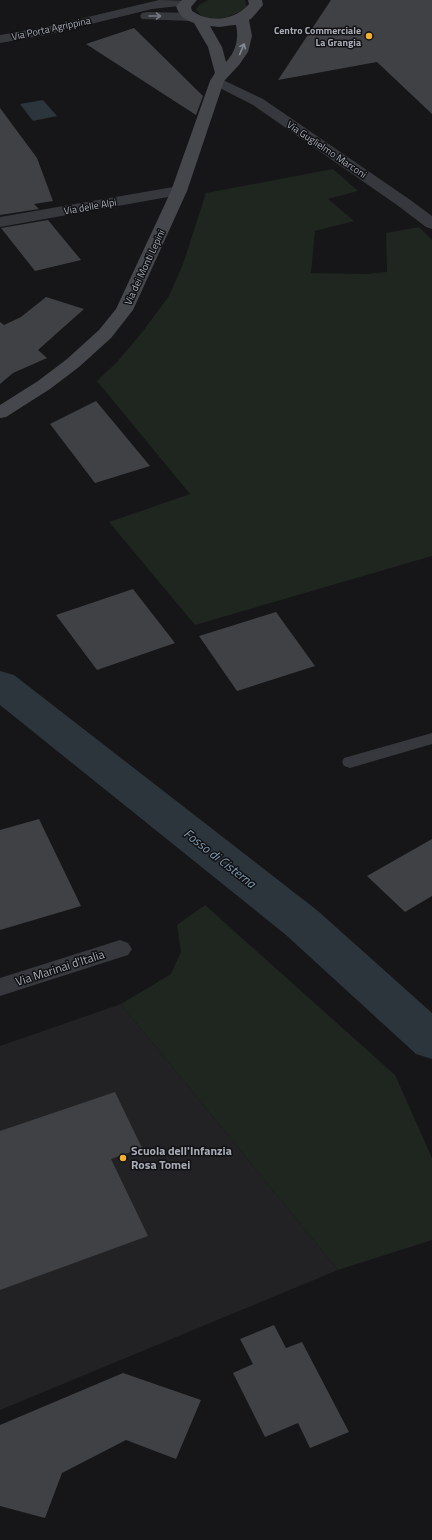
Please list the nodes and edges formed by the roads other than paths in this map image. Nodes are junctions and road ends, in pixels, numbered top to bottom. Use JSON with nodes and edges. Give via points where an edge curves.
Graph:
{"nodes":[{"id":1,"x":255,"y":0,"type":"edge"},
{"id":2,"x":189,"y":1,"type":"edge"},
{"id":3,"x":102,"y":17,"type":"junction"},
{"id":4,"x":241,"y":18,"type":"junction"},
{"id":5,"x":195,"y":19,"type":"junction"},
{"id":6,"x":0,"y":39,"type":"edge"},
{"id":7,"x":220,"y":77,"type":"junction"},
{"id":8,"x":179,"y":191,"type":"junction"},
{"id":9,"x":0,"y":222,"type":"edge"},
{"id":10,"x":432,"y":224,"type":"edge"},
{"id":11,"x":0,"y":413,"type":"edge"},
{"id":12,"x":432,"y":738,"type":"edge"},
{"id":13,"x":350,"y":762,"type":"dead end"},
{"id":14,"x":120,"y":949,"type":"dead end"},
{"id":15,"x":0,"y":987,"type":"edge"}],
"edges":[{"from":1,"to":4,"type":"street","via":[[254,10]]},
{"from":2,"to":3,"type":"street","name":"Via Porta Agrippina","via":[[152,5]]},
{"from":2,"to":5,"type":"street","via":[[184,4],[184,10]]},
{"from":3,"to":5,"type":"street","name":"Via Porta Agrippina","one_way":true},
{"from":3,"to":6,"type":"street","name":"Via Porta Agrippina"},
{"from":4,"to":5,"type":"street","via":[[224,23]]},
{"from":7,"to":4,"type":"street","name":"Via dei Monti Lepini","one_way":true,"via":[[234,63],[244,44],[245,32]]},
{"from":5,"to":7,"type":"street","via":[[215,47]]},
{"from":7,"to":8,"type":"street","name":"Via dei Monti Lepini"},
{"from":7,"to":10,"type":"street","name":"Via Guglielmo Marconi"},
{"from":8,"to":9,"type":"street","name":"Via delle Alpi"},
{"from":8,"to":11,"type":"street","name":"Via dei Monti Lepini","via":[[132,296],[116,321],[73,363]]},
{"from":12,"to":13,"type":"lane"},
{"from":14,"to":15,"type":"street","name":"Via Marinai d'Italia"}]}
